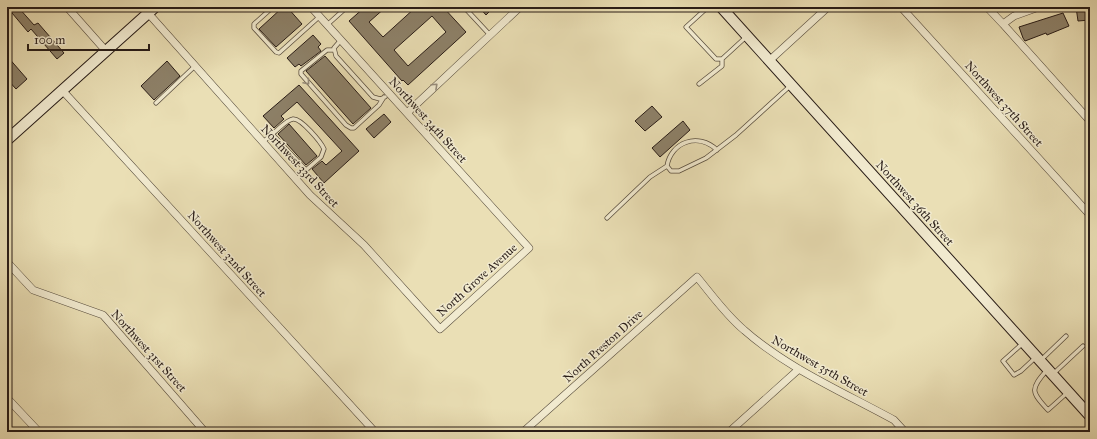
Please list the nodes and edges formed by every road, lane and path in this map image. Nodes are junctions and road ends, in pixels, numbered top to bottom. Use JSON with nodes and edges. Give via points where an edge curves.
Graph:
{"nodes":[{"id":1,"x":67,"y":7,"type":"edge"},
{"id":2,"x":273,"y":7,"type":"edge"},
{"id":3,"x":322,"y":7,"type":"edge"},
{"id":4,"x":347,"y":7,"type":"edge"},
{"id":5,"x":464,"y":7,"type":"edge"},
{"id":6,"x":520,"y":7,"type":"edge"},
{"id":7,"x":708,"y":7,"type":"edge"},
{"id":8,"x":721,"y":7,"type":"edge"},
{"id":9,"x":828,"y":7,"type":"edge"},
{"id":10,"x":901,"y":7,"type":"edge"},
{"id":11,"x":987,"y":7,"type":"edge"},
{"id":12,"x":1039,"y":7,"type":"edge"},
{"id":13,"x":152,"y":10,"type":"edge"},
{"id":14,"x":315,"y":12,"type":"edge"},
{"id":15,"x":1003,"y":24,"type":"junction"},
{"id":16,"x":327,"y":25,"type":"junction"},
{"id":17,"x":490,"y":35,"type":"junction"},
{"id":18,"x":747,"y":36,"type":"junction"},
{"id":19,"x":341,"y":40,"type":"junction"},
{"id":20,"x":334,"y":50,"type":"junction"},
{"id":21,"x":106,"y":51,"type":"junction"},
{"id":22,"x":722,"y":58,"type":"junction"},
{"id":23,"x":769,"y":60,"type":"junction"},
{"id":24,"x":195,"y":66,"type":"junction"},
{"id":25,"x":699,"y":84,"type":"dead end"},
{"id":26,"x":791,"y":85,"type":"junction"},
{"id":27,"x":62,"y":90,"type":"junction"},
{"id":28,"x":386,"y":95,"type":"junction"},
{"id":29,"x":156,"y":103,"type":"dead end"},
{"id":30,"x":407,"y":113,"type":"junction"},
{"id":31,"x":1090,"y":121,"type":"edge"},
{"id":32,"x":272,"y":134,"type":"junction"},
{"id":33,"x":7,"y":140,"type":"edge"},
{"id":34,"x":263,"y":142,"type":"junction"},
{"id":35,"x":717,"y":150,"type":"junction"},
{"id":36,"x":666,"y":166,"type":"junction"},
{"id":37,"x":306,"y":170,"type":"junction"},
{"id":38,"x":296,"y":180,"type":"junction"},
{"id":39,"x":1090,"y":215,"type":"edge"},
{"id":40,"x":607,"y":218,"type":"dead end"},
{"id":41,"x":529,"y":248,"type":"joint"},
{"id":42,"x":7,"y":262,"type":"edge"},
{"id":43,"x":697,"y":277,"type":"joint"},
{"id":44,"x":440,"y":329,"type":"joint"},
{"id":45,"x":1066,"y":336,"type":"dead end"},
{"id":46,"x":1024,"y":342,"type":"junction"},
{"id":47,"x":1083,"y":346,"type":"dead end"},
{"id":48,"x":1039,"y":359,"type":"junction"},
{"id":49,"x":799,"y":369,"type":"junction"},
{"id":50,"x":1050,"y":372,"type":"junction"},
{"id":51,"x":1068,"y":392,"type":"junction"},
{"id":52,"x":7,"y":398,"type":"edge"},
{"id":53,"x":1090,"y":416,"type":"edge"},
{"id":54,"x":39,"y":432,"type":"edge"},
{"id":55,"x":205,"y":432,"type":"edge"},
{"id":56,"x":375,"y":432,"type":"edge"},
{"id":57,"x":523,"y":432,"type":"edge"},
{"id":58,"x":729,"y":432,"type":"edge"},
{"id":59,"x":905,"y":432,"type":"edge"}],
"edges":[{"from":1,"to":21,"type":"street"},
{"from":2,"to":14,"type":"lane","via":[[254,24],[254,28],[279,53]]},
{"from":3,"to":14,"type":"lane"},
{"from":4,"to":16,"type":"lane"},
{"from":5,"to":17,"type":"lane"},
{"from":6,"to":17,"type":"street"},
{"from":7,"to":22,"type":"lane","via":[[686,27],[716,59]]},
{"from":8,"to":18,"type":"main road","name":"Northwest 36th Street"},
{"from":9,"to":23,"type":"street"},
{"from":10,"to":39,"type":"street","name":"Northwest 37th Street"},
{"from":11,"to":15,"type":"street"},
{"from":12,"to":15,"type":"street","via":[[1014,16]]},
{"from":13,"to":21,"type":"main road"},
{"from":13,"to":24,"type":"street","name":"Northwest 33rd Street"},
{"from":14,"to":16,"type":"street","name":"Northwest 34th Street"},
{"from":15,"to":31,"type":"street"},
{"from":16,"to":19,"type":"street","name":"Northwest 34th Street"},
{"from":30,"to":17,"type":"street","one_way":true},
{"from":18,"to":22,"type":"lane"},
{"from":18,"to":23,"type":"main road","name":"Northwest 36th Street"},
{"from":19,"to":20,"type":"lane","via":[[335,45]]},
{"from":19,"to":28,"type":"street","name":"Northwest 34th Street"},
{"from":20,"to":28,"type":"lane","via":[[336,56],[373,97],[380,99]]},
{"from":20,"to":28,"type":"lane","one_way":true,"via":[[327,50],[301,71],[301,74],[346,125],[351,128],[358,125]]},
{"from":21,"to":27,"type":"main road"},
{"from":22,"to":25,"type":"lane","via":[[722,66]]},
{"from":23,"to":26,"type":"main road","name":"Northwest 36th Street"},
{"from":24,"to":29,"type":"lane"},
{"from":24,"to":34,"type":"street","name":"Northwest 33rd Street"},
{"from":26,"to":35,"type":"lane"},
{"from":26,"to":46,"type":"main road","name":"Northwest 36th Street"},
{"from":27,"to":33,"type":"main road"},
{"from":27,"to":56,"type":"street","name":"Northwest 32nd Street"},
{"from":28,"to":30,"type":"street","name":"Northwest 34th Street"},
{"from":30,"to":41,"type":"street","name":"Northwest 34th Street"},
{"from":32,"to":34,"type":"lane"},
{"from":32,"to":37,"type":"lane"},
{"from":32,"to":37,"type":"lane","via":[[288,121],[301,121],[324,149],[322,156]]},
{"from":34,"to":38,"type":"street","name":"Northwest 33rd Street"},
{"from":35,"to":36,"type":"lane","via":[[679,171],[671,171]]},
{"from":35,"to":36,"type":"lane","via":[[701,140],[690,140],[676,150]]},
{"from":36,"to":40,"type":"lane","via":[[650,177]]},
{"from":37,"to":38,"type":"lane"},
{"from":38,"to":44,"type":"street","name":"Northwest 33rd Street","via":[[327,213],[364,245]]},
{"from":41,"to":44,"type":"street","name":"North Grove Avenue"},
{"from":42,"to":55,"type":"street","name":"Northwest 31st Street","via":[[33,290],[103,316]]},
{"from":43,"to":49,"type":"street","name":"Northwest 35th Street","via":[[742,329]]},
{"from":43,"to":57,"type":"street","name":"North Preston Drive"},
{"from":45,"to":48,"type":"lane"},
{"from":46,"to":48,"type":"main road","name":"Northwest 36th Street"},
{"from":46,"to":48,"type":"lane","via":[[1003,361],[1014,375]]},
{"from":47,"to":50,"type":"lane"},
{"from":48,"to":50,"type":"main road","name":"Northwest 36th Street"},
{"from":49,"to":58,"type":"street"},
{"from":49,"to":59,"type":"street","name":"Northwest 35th Street","via":[[894,420]]},
{"from":50,"to":51,"type":"main road","name":"Northwest 36th Street"},
{"from":50,"to":51,"type":"lane","via":[[1036,383],[1036,397],[1048,410]]},
{"from":51,"to":53,"type":"main road","name":"Northwest 36th Street"},
{"from":52,"to":54,"type":"street"}]}
